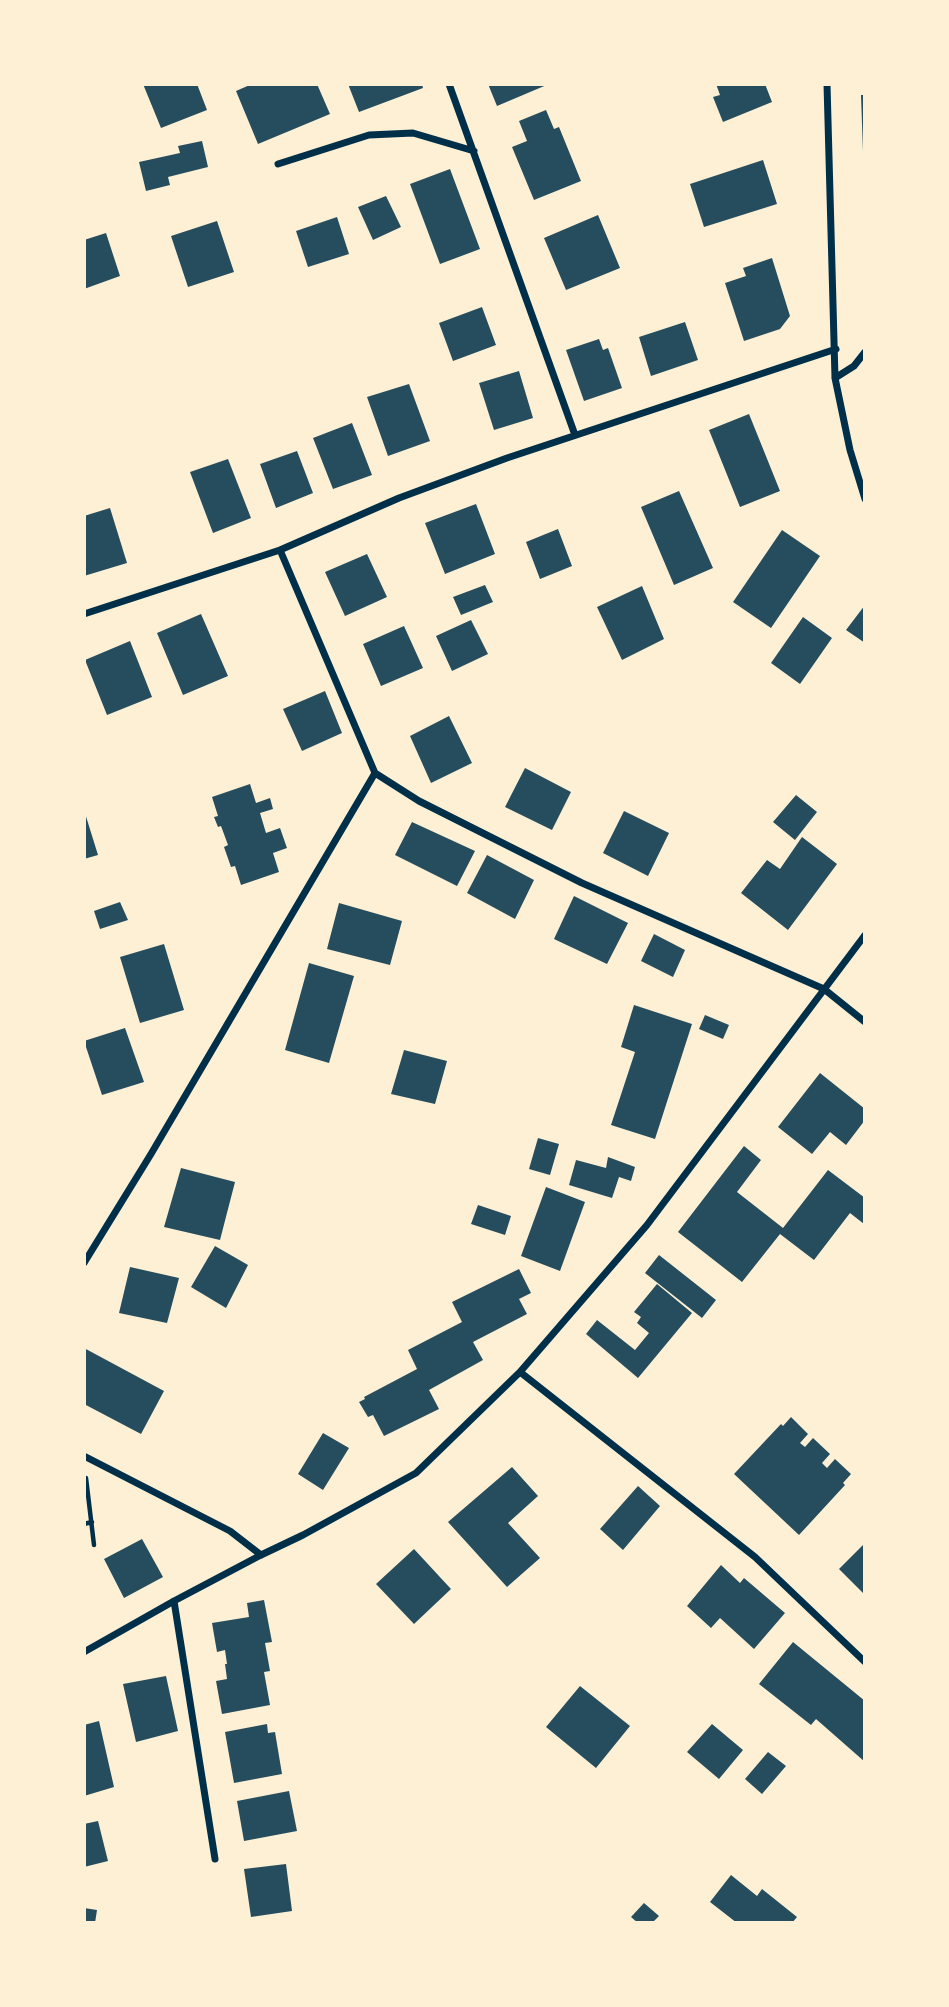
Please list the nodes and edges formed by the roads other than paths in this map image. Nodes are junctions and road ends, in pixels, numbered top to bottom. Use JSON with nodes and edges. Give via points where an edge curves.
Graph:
{"nodes":[{"id":1,"x":449,"y":84,"type":"edge"},
{"id":2,"x":827,"y":84,"type":"edge"},
{"id":3,"x":474,"y":151,"type":"junction"},
{"id":4,"x":278,"y":164,"type":"dead end"},
{"id":5,"x":836,"y":349,"type":"junction"},
{"id":6,"x":865,"y":352,"type":"edge"},
{"id":7,"x":835,"y":378,"type":"junction"},
{"id":8,"x":575,"y":436,"type":"junction"},
{"id":9,"x":865,"y":499,"type":"edge"},
{"id":10,"x":280,"y":550,"type":"junction"},
{"id":11,"x":84,"y":614,"type":"edge"},
{"id":12,"x":375,"y":773,"type":"junction"},
{"id":13,"x":865,"y":935,"type":"edge"},
{"id":14,"x":824,"y":989,"type":"junction"},
{"id":15,"x":865,"y":1022,"type":"edge"},
{"id":16,"x":84,"y":1263,"type":"edge"},
{"id":17,"x":520,"y":1371,"type":"junction"},
{"id":18,"x":84,"y":1455,"type":"edge"},
{"id":19,"x":261,"y":1555,"type":"junction"},
{"id":20,"x":174,"y":1601,"type":"junction"},
{"id":21,"x":84,"y":1652,"type":"edge"},
{"id":22,"x":865,"y":1662,"type":"edge"},
{"id":23,"x":215,"y":1859,"type":"dead end"}],
"edges":[{"from":1,"to":3,"type":"street"},
{"from":2,"to":5,"type":"street"},
{"from":3,"to":4,"type":"street","via":[[413,133],[369,135]]},
{"from":3,"to":8,"type":"street"},
{"from":5,"to":7,"type":"street"},
{"from":5,"to":8,"type":"street"},
{"from":6,"to":7,"type":"street"},
{"from":7,"to":9,"type":"street"},
{"from":8,"to":10,"type":"street","via":[[399,498]]},
{"from":10,"to":11,"type":"street"},
{"from":10,"to":12,"type":"street"},
{"from":12,"to":14,"type":"street","via":[[419,801],[582,883]]},
{"from":12,"to":16,"type":"street"},
{"from":13,"to":14,"type":"street"},
{"from":14,"to":15,"type":"street"},
{"from":14,"to":17,"type":"street","via":[[648,1225]]},
{"from":17,"to":19,"type":"street","via":[[416,1473]]},
{"from":17,"to":22,"type":"street","via":[[755,1557]]},
{"from":18,"to":19,"type":"street","via":[[230,1531]]},
{"from":19,"to":20,"type":"street"},
{"from":20,"to":21,"type":"street"},
{"from":20,"to":23,"type":"street"}]}
